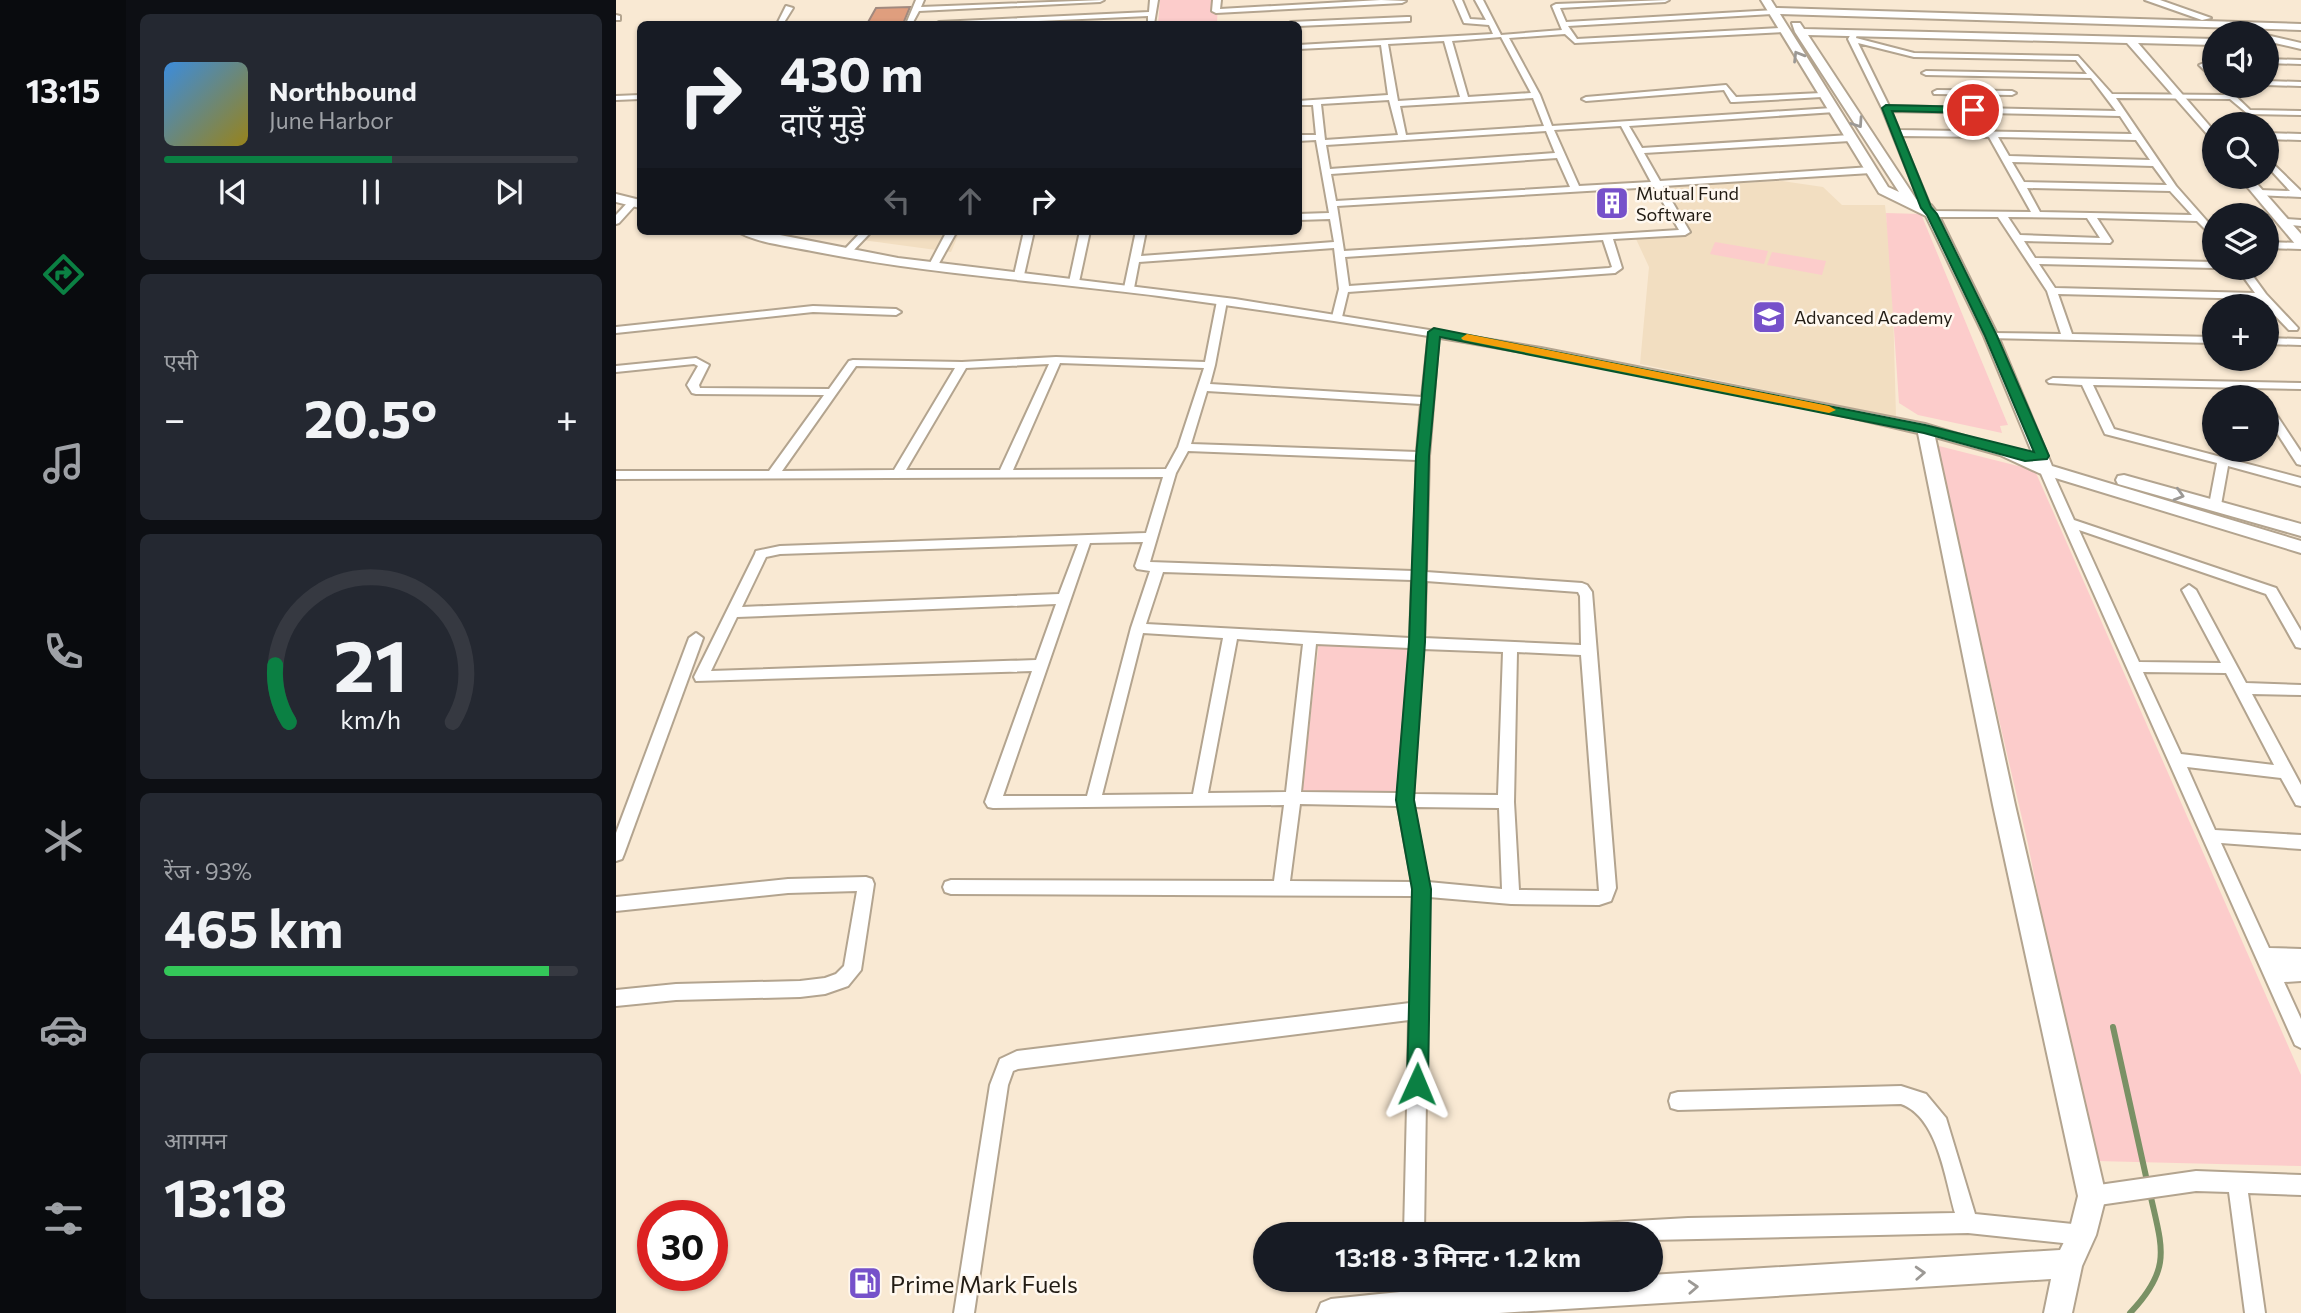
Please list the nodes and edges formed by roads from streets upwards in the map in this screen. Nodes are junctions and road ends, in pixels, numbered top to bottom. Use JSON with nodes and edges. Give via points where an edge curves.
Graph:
{"nodes":[{"id":1,"x":920,"y":0,"type":"edge"},
{"id":2,"x":1100,"y":0,"type":"edge"},
{"id":3,"x":1154,"y":0,"type":"edge"},
{"id":4,"x":1217,"y":0,"type":"edge"},
{"id":5,"x":1402,"y":0,"type":"edge"},
{"id":6,"x":1458,"y":0,"type":"edge"},
{"id":7,"x":1479,"y":0,"type":"edge"},
{"id":8,"x":1665,"y":0,"type":"edge"},
{"id":9,"x":1766,"y":0,"type":"edge"},
{"id":10,"x":1780,"y":0,"type":"edge"},
{"id":11,"x":2150,"y":0,"type":"edge"},
{"id":12,"x":1554,"y":3,"type":"edge"},
{"id":13,"x":789,"y":8,"type":"dead end"},
{"id":14,"x":1677,"y":8,"type":"dead end"},
{"id":15,"x":917,"y":9,"type":"junction"},
{"id":16,"x":1216,"y":11,"type":"junction"},
{"id":17,"x":1152,"y":14,"type":"junction"},
{"id":18,"x":1773,"y":14,"type":"junction"},
{"id":19,"x":1790,"y":15,"type":"junction"},
{"id":20,"x":1683,"y":17,"type":"junction"},
{"id":21,"x":1407,"y":19,"type":"junction"},
{"id":22,"x":782,"y":21,"type":"edge"},
{"id":23,"x":911,"y":21,"type":"edge"},
{"id":24,"x":1003,"y":21,"type":"edge"},
{"id":25,"x":1151,"y":21,"type":"edge"},
{"id":26,"x":1216,"y":21,"type":"edge"},
{"id":27,"x":2217,"y":21,"type":"edge"},
{"id":28,"x":1491,"y":23,"type":"junction"},
{"id":29,"x":2202,"y":23,"type":"edge"},
{"id":30,"x":1302,"y":24,"type":"edge"},
{"id":31,"x":2279,"y":26,"type":"edge"},
{"id":32,"x":2301,"y":27,"type":"edge"},
{"id":33,"x":1565,"y":28,"type":"junction"},
{"id":34,"x":1782,"y":30,"type":"junction"},
{"id":35,"x":2202,"y":31,"type":"edge"},
{"id":36,"x":1800,"y":32,"type":"junction"},
{"id":37,"x":1696,"y":33,"type":"junction"},
{"id":38,"x":2301,"y":34,"type":"edge"},
{"id":39,"x":1501,"y":36,"type":"junction"},
{"id":40,"x":1854,"y":36,"type":"junction"},
{"id":41,"x":2279,"y":36,"type":"edge"},
{"id":42,"x":1447,"y":38,"type":"junction"},
{"id":43,"x":1414,"y":40,"type":"junction"},
{"id":44,"x":2130,"y":40,"type":"junction"},
{"id":45,"x":1384,"y":42,"type":"junction"},
{"id":46,"x":2202,"y":42,"type":"edge"},
{"id":47,"x":2279,"y":42,"type":"edge"},
{"id":48,"x":2301,"y":46,"type":"edge"},
{"id":49,"x":1302,"y":47,"type":"edge"},
{"id":50,"x":1914,"y":55,"type":"junction"},
{"id":51,"x":2279,"y":61,"type":"edge"},
{"id":52,"x":2301,"y":62,"type":"edge"},
{"id":53,"x":1926,"y":73,"type":"junction"},
{"id":54,"x":2091,"y":76,"type":"junction"},
{"id":55,"x":2006,"y":83,"type":"dead end"},
{"id":56,"x":2279,"y":83,"type":"edge"},
{"id":57,"x":2301,"y":84,"type":"edge"},
{"id":58,"x":1937,"y":92,"type":"junction"},
{"id":59,"x":2012,"y":93,"type":"junction"},
{"id":60,"x":1536,"y":94,"type":"junction"},
{"id":61,"x":1822,"y":95,"type":"junction"},
{"id":62,"x":2110,"y":96,"type":"junction"},
{"id":63,"x":637,"y":97,"type":"edge"},
{"id":64,"x":2178,"y":97,"type":"junction"},
{"id":65,"x":2202,"y":97,"type":"edge"},
{"id":66,"x":616,"y":98,"type":"edge"},
{"id":67,"x":2232,"y":98,"type":"edge"},
{"id":68,"x":1465,"y":99,"type":"junction"},
{"id":69,"x":1586,"y":99,"type":"dead end"},
{"id":70,"x":1394,"y":100,"type":"junction"},
{"id":71,"x":1317,"y":102,"type":"junction"},
{"id":72,"x":1302,"y":103,"type":"edge"},
{"id":73,"x":1886,"y":108,"type":"junction"},
{"id":74,"x":1832,"y":110,"type":"junction"},
{"id":75,"x":1948,"y":110,"type":"junction"},
{"id":76,"x":2023,"y":111,"type":"junction"},
{"id":77,"x":2301,"y":113,"type":"edge"},
{"id":78,"x":2122,"y":114,"type":"junction"},
{"id":79,"x":1623,"y":122,"type":"junction"},
{"id":80,"x":2202,"y":124,"type":"edge"},
{"id":81,"x":1547,"y":127,"type":"junction"},
{"id":82,"x":1897,"y":133,"type":"junction"},
{"id":83,"x":1992,"y":134,"type":"junction"},
{"id":84,"x":1402,"y":135,"type":"junction"},
{"id":85,"x":2279,"y":136,"type":"edge"},
{"id":86,"x":2137,"y":137,"type":"junction"},
{"id":87,"x":2301,"y":137,"type":"edge"},
{"id":88,"x":1302,"y":138,"type":"edge"},
{"id":89,"x":1850,"y":138,"type":"junction"},
{"id":90,"x":1320,"y":140,"type":"junction"},
{"id":91,"x":1639,"y":151,"type":"junction"},
{"id":92,"x":1560,"y":155,"type":"junction"},
{"id":93,"x":2006,"y":159,"type":"junction"},
{"id":94,"x":2156,"y":163,"type":"junction"},
{"id":95,"x":1871,"y":170,"type":"junction"},
{"id":96,"x":1326,"y":172,"type":"junction"},
{"id":97,"x":2279,"y":173,"type":"edge"},
{"id":98,"x":1657,"y":184,"type":"junction"},
{"id":99,"x":2021,"y":185,"type":"junction"},
{"id":100,"x":2173,"y":188,"type":"junction"},
{"id":101,"x":2256,"y":189,"type":"edge"},
{"id":102,"x":1576,"y":190,"type":"junction"},
{"id":103,"x":2259,"y":193,"type":"junction"},
{"id":104,"x":2300,"y":194,"type":"edge"},
{"id":105,"x":616,"y":198,"type":"edge"},
{"id":106,"x":636,"y":203,"type":"edge"},
{"id":107,"x":1332,"y":204,"type":"junction"},
{"id":108,"x":1923,"y":208,"type":"junction"},
{"id":109,"x":2001,"y":214,"type":"junction"},
{"id":110,"x":2037,"y":214,"type":"junction"},
{"id":111,"x":2090,"y":215,"type":"junction"},
{"id":112,"x":1334,"y":216,"type":"junction"},
{"id":113,"x":1302,"y":217,"type":"edge"},
{"id":114,"x":2199,"y":218,"type":"junction"},
{"id":115,"x":616,"y":221,"type":"edge"},
{"id":116,"x":2202,"y":221,"type":"edge"},
{"id":117,"x":2284,"y":222,"type":"junction"},
{"id":118,"x":2301,"y":223,"type":"edge"},
{"id":119,"x":763,"y":235,"type":"edge"},
{"id":120,"x":863,"y":235,"type":"edge"},
{"id":121,"x":939,"y":235,"type":"edge"},
{"id":122,"x":950,"y":235,"type":"edge"},
{"id":123,"x":1028,"y":235,"type":"edge"},
{"id":124,"x":1084,"y":235,"type":"edge"},
{"id":125,"x":1140,"y":235,"type":"edge"},
{"id":126,"x":1607,"y":237,"type":"junction"},
{"id":127,"x":2015,"y":238,"type":"junction"},
{"id":128,"x":2107,"y":241,"type":"junction"},
{"id":129,"x":946,"y":244,"type":"junction"},
{"id":130,"x":2301,"y":244,"type":"edge"},
{"id":131,"x":2279,"y":245,"type":"edge"},
{"id":132,"x":1340,"y":250,"type":"junction"},
{"id":133,"x":846,"y":252,"type":"junction"},
{"id":134,"x":1136,"y":259,"type":"junction"},
{"id":135,"x":2035,"y":261,"type":"junction"},
{"id":136,"x":2120,"y":263,"type":"junction"},
{"id":137,"x":934,"y":265,"type":"junction"},
{"id":138,"x":2202,"y":265,"type":"edge"},
{"id":139,"x":1019,"y":275,"type":"junction"},
{"id":140,"x":1074,"y":282,"type":"junction"},
{"id":141,"x":1129,"y":288,"type":"junction"},
{"id":142,"x":1344,"y":289,"type":"junction"},
{"id":143,"x":2052,"y":291,"type":"junction"},
{"id":144,"x":2202,"y":295,"type":"edge"},
{"id":145,"x":1222,"y":301,"type":"junction"},
{"id":146,"x":896,"y":312,"type":"dead end"},
{"id":147,"x":2279,"y":314,"type":"edge"},
{"id":148,"x":1337,"y":317,"type":"junction"},
{"id":149,"x":2293,"y":328,"type":"dead end"},
{"id":150,"x":616,"y":330,"type":"edge"},
{"id":151,"x":1434,"y":332,"type":"junction"},
{"id":152,"x":1991,"y":336,"type":"junction"},
{"id":153,"x":2068,"y":338,"type":"junction"},
{"id":154,"x":2202,"y":340,"type":"edge"},
{"id":155,"x":2279,"y":341,"type":"edge"},
{"id":156,"x":2301,"y":342,"type":"edge"},
{"id":157,"x":1056,"y":360,"type":"junction"},
{"id":158,"x":962,"y":365,"type":"junction"},
{"id":159,"x":1210,"y":365,"type":"junction"},
{"id":160,"x":616,"y":369,"type":"edge"},
{"id":161,"x":2053,"y":381,"type":"dead end"},
{"id":162,"x":2086,"y":382,"type":"junction"},
{"id":163,"x":2252,"y":384,"type":"joint"},
{"id":164,"x":2301,"y":386,"type":"edge"},
{"id":165,"x":1202,"y":387,"type":"junction"},
{"id":166,"x":832,"y":392,"type":"junction"},
{"id":167,"x":1427,"y":401,"type":"junction"},
{"id":168,"x":2279,"y":427,"type":"edge"},
{"id":169,"x":1925,"y":429,"type":"junction"},
{"id":170,"x":1184,"y":447,"type":"junction"},
{"id":171,"x":2202,"y":455,"type":"edge"},
{"id":172,"x":1423,"y":456,"type":"junction"},
{"id":173,"x":2037,"y":461,"type":"junction"},
{"id":174,"x":2301,"y":461,"type":"edge"},
{"id":175,"x":2223,"y":462,"type":"edge"},
{"id":176,"x":2227,"y":462,"type":"edge"},
{"id":177,"x":1005,"y":473,"type":"junction"},
{"id":178,"x":1170,"y":473,"type":"junction"},
{"id":179,"x":773,"y":474,"type":"junction"},
{"id":180,"x":898,"y":474,"type":"junction"},
{"id":181,"x":616,"y":475,"type":"edge"},
{"id":182,"x":2301,"y":482,"type":"edge"},
{"id":183,"x":2215,"y":505,"type":"junction"},
{"id":184,"x":2068,"y":522,"type":"junction"},
{"id":185,"x":2301,"y":530,"type":"edge"},
{"id":186,"x":1152,"y":537,"type":"junction"},
{"id":187,"x":1086,"y":538,"type":"junction"},
{"id":188,"x":2301,"y":547,"type":"edge"},
{"id":189,"x":1158,"y":567,"type":"junction"},
{"id":190,"x":1419,"y":576,"type":"junction"},
{"id":191,"x":2189,"y":590,"type":"dead end"},
{"id":192,"x":1064,"y":599,"type":"junction"},
{"id":193,"x":732,"y":612,"type":"junction"},
{"id":194,"x":1138,"y":628,"type":"junction"},
{"id":195,"x":1231,"y":634,"type":"junction"},
{"id":196,"x":696,"y":638,"type":"dead end"},
{"id":197,"x":1310,"y":639,"type":"junction"},
{"id":198,"x":1417,"y":642,"type":"junction"},
{"id":199,"x":2301,"y":643,"type":"edge"},
{"id":200,"x":1510,"y":646,"type":"junction"},
{"id":201,"x":1588,"y":650,"type":"junction"},
{"id":202,"x":1040,"y":665,"type":"junction"},
{"id":203,"x":2134,"y":667,"type":"junction"},
{"id":204,"x":2228,"y":668,"type":"junction"},
{"id":205,"x":2242,"y":688,"type":"junction"},
{"id":206,"x":2301,"y":690,"type":"edge"},
{"id":207,"x":2176,"y":760,"type":"junction"},
{"id":208,"x":2286,"y":772,"type":"junction"},
{"id":209,"x":1293,"y":799,"type":"junction"},
{"id":210,"x":1199,"y":800,"type":"junction"},
{"id":211,"x":1405,"y":800,"type":"junction"},
{"id":212,"x":2301,"y":800,"type":"edge"},
{"id":213,"x":1093,"y":802,"type":"junction"},
{"id":214,"x":1506,"y":802,"type":"junction"},
{"id":215,"x":2210,"y":836,"type":"junction"},
{"id":216,"x":2301,"y":842,"type":"edge"},
{"id":217,"x":616,"y":854,"type":"edge"},
{"id":218,"x":951,"y":887,"type":"dead end"},
{"id":219,"x":1281,"y":888,"type":"junction"},
{"id":220,"x":1421,"y":889,"type":"junction"},
{"id":221,"x":1511,"y":897,"type":"junction"},
{"id":222,"x":616,"y":904,"type":"edge"},
{"id":223,"x":2264,"y":956,"type":"junction"},
{"id":224,"x":2301,"y":957,"type":"edge"},
{"id":225,"x":2301,"y":973,"type":"edge"},
{"id":226,"x":2272,"y":974,"type":"junction"},
{"id":227,"x":616,"y":998,"type":"edge"},
{"id":228,"x":1419,"y":1010,"type":"junction"},
{"id":229,"x":2301,"y":1039,"type":"edge"},
{"id":230,"x":1678,"y":1101,"type":"dead end"},
{"id":231,"x":2237,"y":1182,"type":"junction"},
{"id":232,"x":2301,"y":1185,"type":"edge"},
{"id":233,"x":2102,"y":1194,"type":"junction"},
{"id":234,"x":1414,"y":1222,"type":"edge"},
{"id":235,"x":1968,"y":1223,"type":"junction"},
{"id":236,"x":1663,"y":1229,"type":"edge"},
{"id":237,"x":2082,"y":1235,"type":"junction"},
{"id":238,"x":2068,"y":1264,"type":"junction"},
{"id":239,"x":1663,"y":1281,"type":"edge"},
{"id":240,"x":1413,"y":1292,"type":"edge"},
{"id":241,"x":964,"y":1313,"type":"edge"},
{"id":242,"x":1331,"y":1313,"type":"edge"},
{"id":243,"x":2057,"y":1313,"type":"edge"},
{"id":244,"x":2255,"y":1313,"type":"edge"}],
"edges":[{"from":1,"to":15,"type":"street"},
{"from":2,"to":15,"type":"street"},
{"from":3,"to":17,"type":"street"},
{"from":4,"to":16,"type":"street"},
{"from":5,"to":16,"type":"street"},
{"from":5,"to":21,"type":"street"},
{"from":6,"to":28,"type":"street","via":[[1467,20]]},
{"from":7,"to":28,"type":"street"},
{"from":8,"to":12,"type":"street"},
{"from":9,"to":18,"type":"street"},
{"from":10,"to":19,"type":"street"},
{"from":11,"to":27,"type":"street"},
{"from":12,"to":33,"type":"street"},
{"from":13,"to":22,"type":"street"},
{"from":14,"to":20,"type":"street"},
{"from":15,"to":23,"type":"street"},
{"from":16,"to":26,"type":"street"},
{"from":17,"to":24,"type":"street"},
{"from":17,"to":25,"type":"street"},
{"from":18,"to":19,"type":"street"},
{"from":18,"to":20,"type":"street"},
{"from":18,"to":34,"type":"street"},
{"from":19,"to":29,"type":"street"},
{"from":19,"to":35,"type":"street"},
{"from":19,"to":36,"type":"street"},
{"from":20,"to":33,"type":"street"},
{"from":20,"to":37,"type":"street"},
{"from":21,"to":30,"type":"street"},
{"from":21,"to":43,"type":"street"},
{"from":28,"to":39,"type":"street"},
{"from":31,"to":32,"type":"street"},
{"from":33,"to":37,"type":"street","via":[[1572,40],[1578,41]]},
{"from":33,"to":39,"type":"street"},
{"from":34,"to":37,"type":"street"},
{"from":61,"to":34,"type":"street","one_way":true},
{"from":36,"to":40,"type":"street"},
{"from":36,"to":108,"type":"street","one_way":true},
{"from":38,"to":41,"type":"street"},
{"from":39,"to":42,"type":"street"},
{"from":39,"to":60,"type":"street"},
{"from":40,"to":44,"type":"street"},
{"from":40,"to":50,"type":"street"},
{"from":40,"to":73,"type":"street"},
{"from":42,"to":43,"type":"street"},
{"from":42,"to":68,"type":"street"},
{"from":43,"to":45,"type":"street"},
{"from":44,"to":46,"type":"street"},
{"from":44,"to":64,"type":"street"},
{"from":45,"to":49,"type":"street"},
{"from":45,"to":70,"type":"street"},
{"from":47,"to":48,"type":"street"},
{"from":50,"to":53,"type":"street"},
{"from":50,"to":54,"type":"street","via":[[2078,58]]},
{"from":51,"to":52,"type":"street"},
{"from":53,"to":54,"type":"street"},
{"from":53,"to":58,"type":"street"},
{"from":54,"to":62,"type":"street"},
{"from":55,"to":59,"type":"street"},
{"from":56,"to":57,"type":"street"},
{"from":58,"to":59,"type":"street"},
{"from":58,"to":75,"type":"street"},
{"from":59,"to":76,"type":"street"},
{"from":60,"to":68,"type":"street"},
{"from":60,"to":81,"type":"street"},
{"from":61,"to":69,"type":"street","via":[[1734,100],[1726,87]]},
{"from":61,"to":74,"type":"street"},
{"from":62,"to":64,"type":"street"},
{"from":62,"to":78,"type":"street"},
{"from":63,"to":66,"type":"street"},
{"from":64,"to":65,"type":"street"},
{"from":64,"to":80,"type":"street"},
{"from":67,"to":77,"type":"street","via":[[2248,112]]},
{"from":68,"to":70,"type":"street"},
{"from":70,"to":71,"type":"street"},
{"from":70,"to":84,"type":"street"},
{"from":71,"to":72,"type":"street"},
{"from":71,"to":90,"type":"street"},
{"from":73,"to":75,"type":"street"},
{"from":73,"to":82,"type":"street"},
{"from":74,"to":79,"type":"street"},
{"from":74,"to":89,"type":"street"},
{"from":75,"to":76,"type":"street"},
{"from":76,"to":78,"type":"street"},
{"from":78,"to":86,"type":"street"},
{"from":79,"to":81,"type":"street"},
{"from":79,"to":91,"type":"street"},
{"from":81,"to":84,"type":"street"},
{"from":81,"to":92,"type":"street"},
{"from":82,"to":83,"type":"street"},
{"from":82,"to":108,"type":"street"},
{"from":83,"to":86,"type":"street"},
{"from":83,"to":93,"type":"street"},
{"from":84,"to":90,"type":"street"},
{"from":85,"to":87,"type":"street"},
{"from":86,"to":94,"type":"street"},
{"from":88,"to":90,"type":"street"},
{"from":89,"to":91,"type":"street"},
{"from":89,"to":95,"type":"street"},
{"from":90,"to":96,"type":"street"},
{"from":91,"to":98,"type":"street"},
{"from":92,"to":96,"type":"street"},
{"from":92,"to":102,"type":"street"},
{"from":93,"to":94,"type":"street"},
{"from":93,"to":99,"type":"street"},
{"from":94,"to":100,"type":"street"},
{"from":95,"to":98,"type":"street"},
{"from":95,"to":108,"type":"street","via":[[1883,190]]},
{"from":96,"to":107,"type":"street"},
{"from":97,"to":104,"type":"street"},
{"from":98,"to":102,"type":"street"},
{"from":98,"to":126,"type":"street","via":[[1685,232]]},
{"from":99,"to":100,"type":"street"},
{"from":99,"to":110,"type":"street"},
{"from":100,"to":114,"type":"street"},
{"from":101,"to":103,"type":"street"},
{"from":102,"to":107,"type":"street"},
{"from":103,"to":104,"type":"street"},
{"from":103,"to":117,"type":"street"},
{"from":105,"to":106,"type":"street"},
{"from":106,"to":115,"type":"street"},
{"from":107,"to":112,"type":"street"},
{"from":108,"to":109,"type":"street"},
{"from":108,"to":152,"type":"street"},
{"from":109,"to":110,"type":"street"},
{"from":109,"to":127,"type":"street"},
{"from":110,"to":111,"type":"street"},
{"from":111,"to":114,"type":"street"},
{"from":111,"to":128,"type":"street"},
{"from":112,"to":113,"type":"street"},
{"from":112,"to":132,"type":"street"},
{"from":114,"to":116,"type":"street"},
{"from":117,"to":118,"type":"street"},
{"from":117,"to":130,"type":"street"},
{"from":119,"to":133,"type":"street"},
{"from":120,"to":133,"type":"street"},
{"from":121,"to":129,"type":"street"},
{"from":122,"to":129,"type":"street"},
{"from":123,"to":139,"type":"street"},
{"from":124,"to":140,"type":"street"},
{"from":125,"to":134,"type":"street"},
{"from":126,"to":132,"type":"street"},
{"from":126,"to":142,"type":"street","via":[[1617,262],[1611,271]]},
{"from":127,"to":128,"type":"street"},
{"from":127,"to":135,"type":"street"},
{"from":128,"to":136,"type":"street"},
{"from":129,"to":137,"type":"street"},
{"from":130,"to":131,"type":"street"},
{"from":132,"to":134,"type":"street"},
{"from":132,"to":142,"type":"street"},
{"from":133,"to":137,"type":"street"},
{"from":134,"to":141,"type":"street"},
{"from":135,"to":136,"type":"street"},
{"from":135,"to":143,"type":"street"},
{"from":136,"to":138,"type":"street"},
{"from":137,"to":139,"type":"street"},
{"from":139,"to":140,"type":"street"},
{"from":140,"to":141,"type":"street"},
{"from":141,"to":145,"type":"street"},
{"from":142,"to":148,"type":"street"},
{"from":143,"to":144,"type":"street"},
{"from":143,"to":153,"type":"street"},
{"from":145,"to":148,"type":"street"},
{"from":145,"to":159,"type":"street"},
{"from":146,"to":150,"type":"street","via":[[813,309]]},
{"from":147,"to":149,"type":"street"},
{"from":148,"to":151,"type":"street"},
{"from":151,"to":167,"type":"street"},
{"from":151,"to":169,"type":"street"},
{"from":152,"to":153,"type":"street"},
{"from":152,"to":173,"type":"street"},
{"from":153,"to":154,"type":"street"},
{"from":155,"to":156,"type":"street"},
{"from":157,"to":158,"type":"street"},
{"from":157,"to":159,"type":"street"},
{"from":157,"to":177,"type":"street"},
{"from":158,"to":166,"type":"street","via":[[853,363]]},
{"from":158,"to":180,"type":"street"},
{"from":159,"to":165,"type":"street"},
{"from":160,"to":166,"type":"street","via":[[696,361],[704,365],[693,385],[696,391]]},
{"from":161,"to":162,"type":"street"},
{"from":162,"to":163,"type":"street"},
{"from":162,"to":171,"type":"street","via":[[2109,430]]},
{"from":163,"to":164,"type":"street"},
{"from":165,"to":167,"type":"street"},
{"from":165,"to":170,"type":"street"},
{"from":166,"to":179,"type":"street"},
{"from":167,"to":172,"type":"street"},
{"from":168,"to":174,"type":"street"},
{"from":169,"to":173,"type":"street"},
{"from":169,"to":233,"type":"street"},
{"from":170,"to":172,"type":"street"},
{"from":170,"to":178,"type":"street"},
{"from":172,"to":190,"type":"street"},
{"from":173,"to":183,"type":"street","one_way":true},
{"from":173,"to":184,"type":"street"},
{"from":173,"to":188,"type":"street"},
{"from":175,"to":183,"type":"street"},
{"from":176,"to":182,"type":"street"},
{"from":177,"to":178,"type":"street"},
{"from":177,"to":180,"type":"street"},
{"from":178,"to":186,"type":"street"},
{"from":179,"to":180,"type":"street"},
{"from":179,"to":181,"type":"street"},
{"from":183,"to":185,"type":"street"},
{"from":184,"to":199,"type":"street","via":[[2271,591]]},
{"from":184,"to":203,"type":"street"},
{"from":186,"to":187,"type":"street"},
{"from":186,"to":189,"type":"street","via":[[1142,566]]},
{"from":187,"to":192,"type":"street"},
{"from":187,"to":193,"type":"street","via":[[761,554]]},
{"from":189,"to":190,"type":"street"},
{"from":189,"to":194,"type":"street"},
{"from":190,"to":198,"type":"street"},
{"from":190,"to":201,"type":"street","via":[[1582,588],[1587,595]]},
{"from":191,"to":204,"type":"street"},
{"from":192,"to":193,"type":"street"},
{"from":192,"to":202,"type":"street"},
{"from":193,"to":202,"type":"street","via":[[701,677]]},
{"from":194,"to":195,"type":"street"},
{"from":194,"to":213,"type":"street"},
{"from":195,"to":197,"type":"street"},
{"from":195,"to":210,"type":"street"},
{"from":196,"to":217,"type":"street"},
{"from":197,"to":198,"type":"street"},
{"from":197,"to":209,"type":"street"},
{"from":198,"to":200,"type":"street"},
{"from":198,"to":211,"type":"street"},
{"from":200,"to":201,"type":"street"},
{"from":200,"to":214,"type":"street"},
{"from":201,"to":221,"type":"street","via":[[1608,888],[1599,898]]},
{"from":202,"to":213,"type":"street","via":[[993,802]]},
{"from":203,"to":204,"type":"street"},
{"from":203,"to":207,"type":"street"},
{"from":204,"to":205,"type":"street"},
{"from":205,"to":206,"type":"street"},
{"from":205,"to":208,"type":"street"},
{"from":207,"to":208,"type":"street"},
{"from":207,"to":215,"type":"street"},
{"from":208,"to":212,"type":"street"},
{"from":209,"to":210,"type":"street"},
{"from":209,"to":211,"type":"street"},
{"from":209,"to":219,"type":"street"},
{"from":210,"to":213,"type":"street"},
{"from":211,"to":214,"type":"street"},
{"from":211,"to":220,"type":"street"},
{"from":214,"to":221,"type":"street"},
{"from":215,"to":216,"type":"street"},
{"from":215,"to":223,"type":"street"},
{"from":218,"to":219,"type":"street"},
{"from":219,"to":220,"type":"street"},
{"from":220,"to":221,"type":"street"},
{"from":220,"to":228,"type":"street"},
{"from":222,"to":227,"type":"street","via":[[788,886],[866,884],[852,970],[842,980],[800,989]]},
{"from":223,"to":224,"type":"street"},
{"from":223,"to":226,"type":"street"},
{"from":225,"to":226,"type":"street"},
{"from":226,"to":229,"type":"street"},
{"from":228,"to":234,"type":"street"},
{"from":228,"to":241,"type":"street","via":[[1017,1060],[1006,1065],[999,1085]]},
{"from":230,"to":235,"type":"street","via":[[1902,1095],[1919,1101],[1939,1125]]},
{"from":231,"to":232,"type":"street"},
{"from":231,"to":233,"type":"street","via":[[2196,1181]]},
{"from":231,"to":244,"type":"street"},
{"from":233,"to":237,"type":"street"},
{"from":235,"to":236,"type":"street"},
{"from":235,"to":237,"type":"street"},
{"from":237,"to":238,"type":"street"},
{"from":239,"to":238,"type":"street","one_way":true},
{"from":238,"to":243,"type":"street"},
{"from":240,"to":242,"type":"street"}]}
